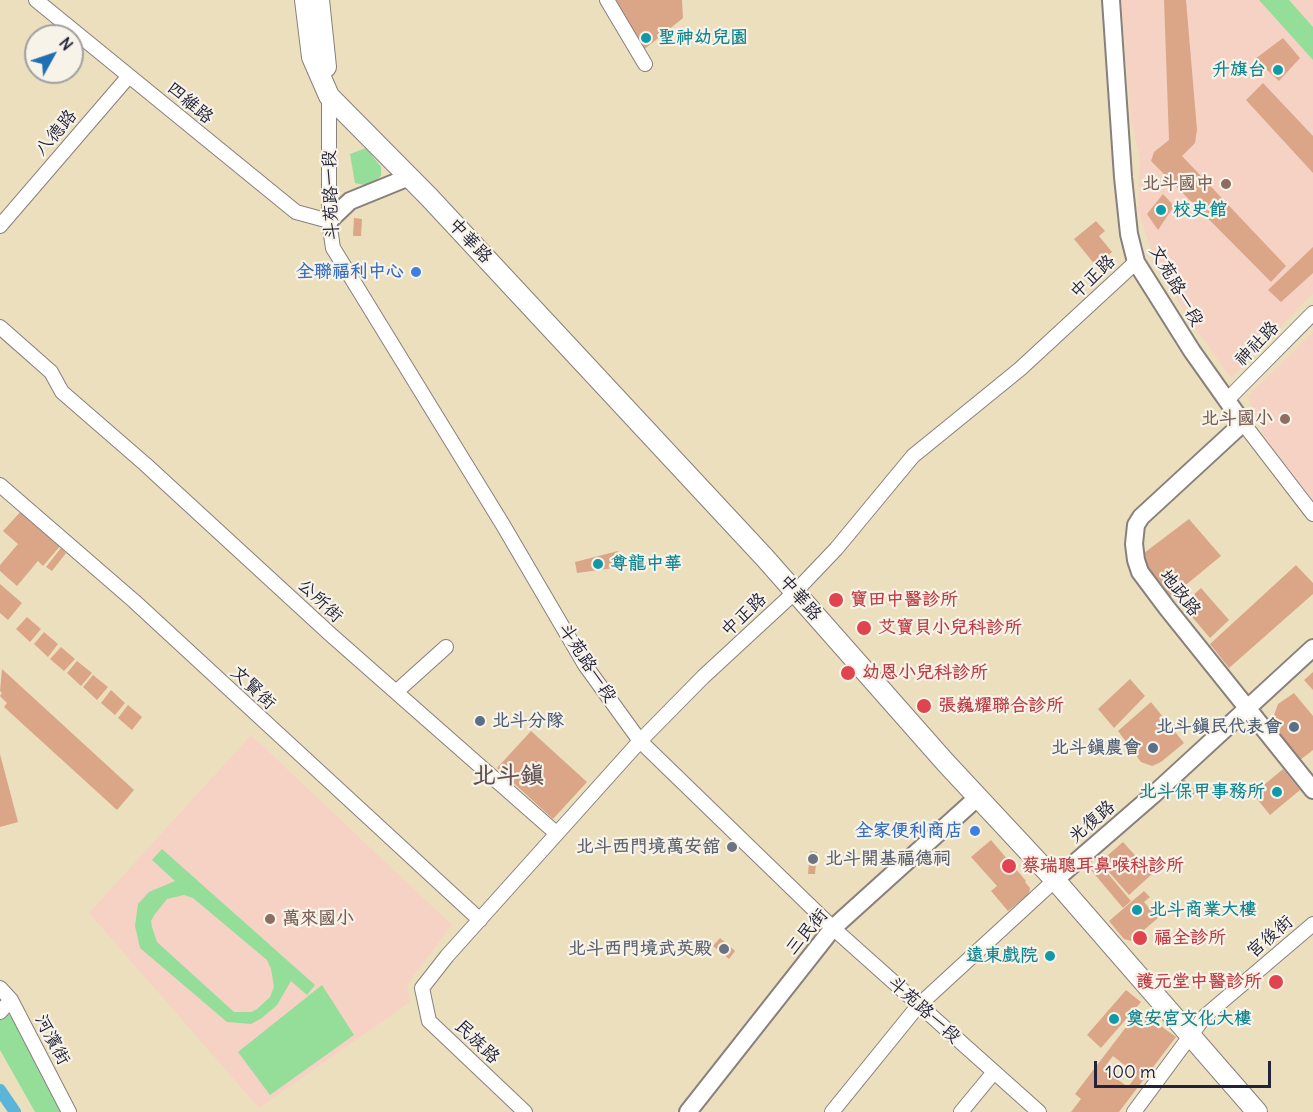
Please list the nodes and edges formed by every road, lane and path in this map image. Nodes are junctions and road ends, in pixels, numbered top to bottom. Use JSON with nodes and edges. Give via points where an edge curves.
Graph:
{"nodes":[{"id":1,"x":36,"y":0,"type":"edge"},
{"id":2,"x":305,"y":0,"type":"edge"},
{"id":3,"x":319,"y":0,"type":"edge"},
{"id":4,"x":608,"y":0,"type":"edge"},
{"id":5,"x":1111,"y":0,"type":"edge"},
{"id":6,"x":645,"y":64,"type":"dead end"},
{"id":7,"x":129,"y":76,"type":"junction"},
{"id":8,"x":329,"y":96,"type":"junction"},
{"id":9,"x":409,"y":177,"type":"junction"},
{"id":10,"x":5,"y":215,"type":"edge"},
{"id":11,"x":329,"y":221,"type":"junction"},
{"id":12,"x":0,"y":226,"type":"edge"},
{"id":13,"x":1136,"y":262,"type":"junction"},
{"id":14,"x":1313,"y":313,"type":"edge"},
{"id":15,"x":0,"y":327,"type":"edge"},
{"id":16,"x":1227,"y":400,"type":"junction"},
{"id":17,"x":1243,"y":423,"type":"junction"},
{"id":18,"x":0,"y":485,"type":"edge"},
{"id":19,"x":1313,"y":514,"type":"edge"},
{"id":20,"x":795,"y":591,"type":"junction"},
{"id":21,"x":446,"y":647,"type":"dead end"},
{"id":22,"x":1313,"y":648,"type":"edge"},
{"id":23,"x":396,"y":692,"type":"junction"},
{"id":24,"x":1247,"y":710,"type":"junction"},
{"id":25,"x":640,"y":741,"type":"junction"},
{"id":26,"x":1313,"y":790,"type":"edge"},
{"id":27,"x":978,"y":797,"type":"junction"},
{"id":28,"x":556,"y":833,"type":"junction"},
{"id":29,"x":1055,"y":880,"type":"junction"},
{"id":30,"x":480,"y":920,"type":"junction"},
{"id":31,"x":1313,"y":924,"type":"edge"},
{"id":32,"x":833,"y":928,"type":"junction"},
{"id":33,"x":0,"y":988,"type":"edge"},
{"id":34,"x":422,"y":988,"type":"joint"},
{"id":35,"x":11,"y":1000,"type":"junction"},
{"id":36,"x":918,"y":1006,"type":"junction"},
{"id":37,"x":0,"y":1012,"type":"edge"},
{"id":38,"x":1190,"y":1036,"type":"junction"},
{"id":39,"x":994,"y":1072,"type":"junction"},
{"id":40,"x":69,"y":1112,"type":"edge"},
{"id":41,"x":525,"y":1112,"type":"edge"},
{"id":42,"x":687,"y":1112,"type":"edge"},
{"id":43,"x":832,"y":1112,"type":"edge"},
{"id":44,"x":961,"y":1112,"type":"edge"},
{"id":45,"x":1039,"y":1112,"type":"edge"},
{"id":46,"x":1134,"y":1112,"type":"edge"},
{"id":47,"x":1257,"y":1112,"type":"edge"}],
"edges":[{"from":1,"to":7,"type":"street","name":"四維路"},
{"from":2,"to":8,"type":"main road","name":"斗苑路一段","via":[[312,57]]},
{"from":3,"to":8,"type":"main road","name":"斗苑路一段"},
{"from":4,"to":6,"type":"street"},
{"from":5,"to":13,"type":"street","name":"文苑路一段","via":[[1123,177]]},
{"from":7,"to":10,"type":"street","name":"八德路"},
{"from":7,"to":11,"type":"street","name":"四維路","via":[[296,212]]},
{"from":8,"to":9,"type":"main road","name":"中華路"},
{"from":8,"to":11,"type":"street","name":"斗苑路一段"},
{"from":9,"to":11,"type":"street","via":[[350,201]]},
{"from":9,"to":20,"type":"main road","name":"中華路"},
{"from":10,"to":12,"type":"street","name":"八德路"},
{"from":11,"to":25,"type":"street","name":"斗苑路一段","via":[[338,257],[585,665]]},
{"from":13,"to":16,"type":"street","name":"文苑路一段"},
{"from":13,"to":20,"type":"street","name":"中正路","via":[[1020,369],[913,456],[836,549]]},
{"from":14,"to":16,"type":"street","name":"神社路"},
{"from":15,"to":23,"type":"street","name":"公所街","via":[[51,372],[62,392]]},
{"from":16,"to":17,"type":"street","name":"文苑路一段"},
{"from":17,"to":19,"type":"street","name":"文苑路一段"},
{"from":17,"to":24,"type":"street","name":"地政路","via":[[1142,517],[1136,525],[1134,544],[1140,572]]},
{"from":18,"to":30,"type":"street","name":"文賢街","via":[[134,601]]},
{"from":20,"to":25,"type":"street","name":"中正路"},
{"from":20,"to":27,"type":"main road","name":"中華路"},
{"from":21,"to":23,"type":"street"},
{"from":22,"to":24,"type":"street","name":"光復路"},
{"from":23,"to":28,"type":"street","name":"公所街"},
{"from":24,"to":26,"type":"street","name":"地政路"},
{"from":24,"to":29,"type":"street","name":"光復路"},
{"from":25,"to":28,"type":"street","name":"中正路"},
{"from":25,"to":32,"type":"street","name":"斗苑路一段"},
{"from":27,"to":29,"type":"main road","name":"中華路"},
{"from":27,"to":32,"type":"street","name":"三民街"},
{"from":28,"to":30,"type":"street","name":"中正路"},
{"from":29,"to":36,"type":"street","name":"光復路"},
{"from":29,"to":38,"type":"main road","name":"中華路"},
{"from":30,"to":34,"type":"street","name":"中正路"},
{"from":31,"to":38,"type":"street","name":"宮後街","via":[[1205,1016]]},
{"from":32,"to":36,"type":"street","name":"斗苑路一段"},
{"from":32,"to":42,"type":"street","name":"三民街"},
{"from":33,"to":35,"type":"street","name":"河濱街"},
{"from":34,"to":41,"type":"street","name":"民族路","via":[[429,1021]]},
{"from":35,"to":37,"type":"street"},
{"from":35,"to":40,"type":"street","name":"河濱街"},
{"from":36,"to":39,"type":"street","name":"斗苑路一段"},
{"from":36,"to":43,"type":"street","name":"光復路"},
{"from":38,"to":46,"type":"street","name":"宮後街"},
{"from":38,"to":47,"type":"main road","name":"中華路"},
{"from":39,"to":44,"type":"street"},
{"from":39,"to":45,"type":"street","name":"斗苑路一段"}]}
